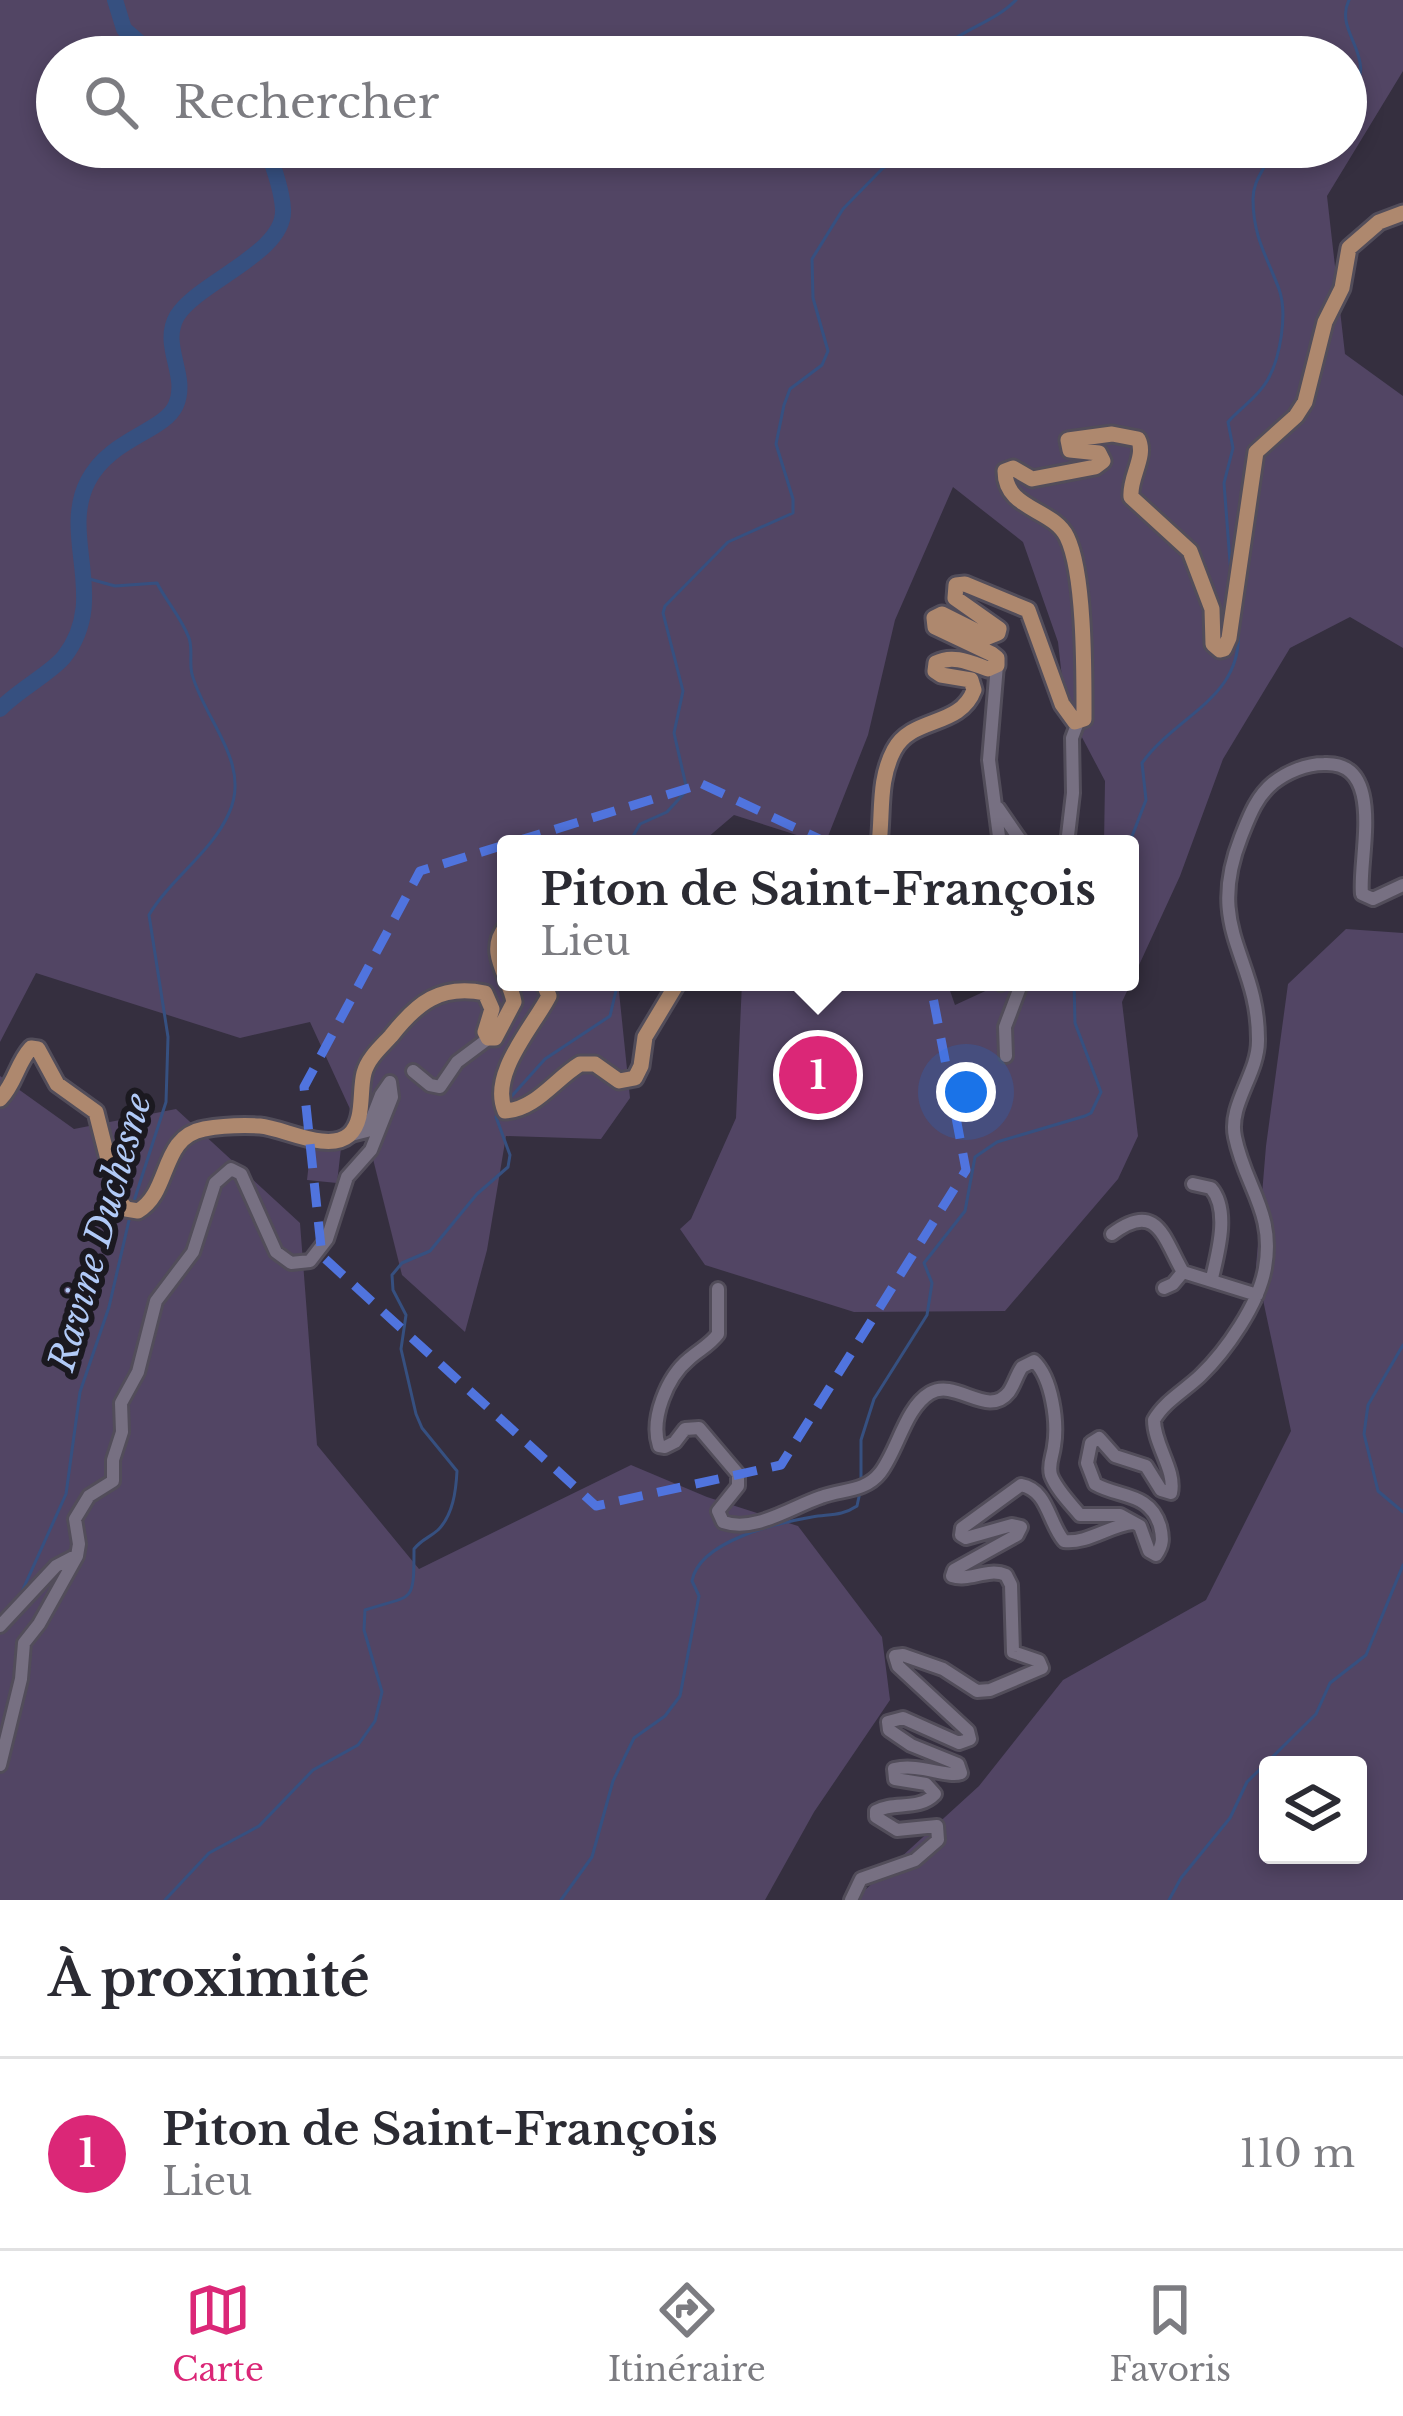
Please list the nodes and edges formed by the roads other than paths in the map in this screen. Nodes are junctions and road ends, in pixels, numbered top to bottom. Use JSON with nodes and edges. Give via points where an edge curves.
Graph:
{"nodes":[{"id":1,"x":1401,"y":219,"type":"edge"},
{"id":2,"x":998,"y":665,"type":"junction"},
{"id":3,"x":1078,"y":722,"type":"junction"},
{"id":4,"x":994,"y":802,"type":"junction"},
{"id":5,"x":879,"y":835,"type":"edge"},
{"id":6,"x":999,"y":835,"type":"edge"},
{"id":7,"x":1017,"y":835,"type":"edge"},
{"id":8,"x":1068,"y":835,"type":"edge"},
{"id":9,"x":1403,"y":885,"type":"edge"},
{"id":10,"x":510,"y":991,"type":"edge"},
{"id":11,"x":549,"y":991,"type":"edge"},
{"id":12,"x":673,"y":991,"type":"edge"},
{"id":13,"x":1019,"y":991,"type":"edge"},
{"id":14,"x":489,"y":1039,"type":"junction"},
{"id":15,"x":1006,"y":1056,"type":"dead end"},
{"id":16,"x":413,"y":1070,"type":"dead end"},
{"id":17,"x":0,"y":1099,"type":"edge"},
{"id":18,"x":347,"y":1136,"type":"junction"},
{"id":19,"x":1193,"y":1184,"type":"dead end"},
{"id":20,"x":1112,"y":1234,"type":"dead end"},
{"id":21,"x":1183,"y":1272,"type":"junction"},
{"id":22,"x":1212,"y":1278,"type":"junction"},
{"id":23,"x":1164,"y":1288,"type":"dead end"},
{"id":24,"x":718,"y":1289,"type":"dead end"},
{"id":25,"x":1257,"y":1294,"type":"junction"},
{"id":26,"x":1133,"y":1523,"type":"junction"},
{"id":27,"x":77,"y":1555,"type":"junction"},
{"id":28,"x":0,"y":1626,"type":"edge"},
{"id":29,"x":0,"y":1765,"type":"edge"},
{"id":30,"x":851,"y":1900,"type":"edge"}],
"edges":[{"from":1,"to":3,"type":"main road","via":[[1363,233],[1349,248],[1305,401],[1256,452],[1224,649],[1213,644],[1212,609],[1190,551],[1131,497],[1138,439],[1068,440],[1074,452],[1100,453],[1095,467],[1032,478],[1005,471],[1011,492],[1060,527],[1071,551],[1084,712]]},
{"from":2,"to":3,"type":"main road","via":[[992,654],[935,627],[942,614],[988,637],[998,633],[993,621],[955,598],[956,585],[1028,610],[1062,704]]},
{"from":2,"to":4,"type":"street","via":[[989,760]]},
{"from":2,"to":5,"type":"main road","via":[[936,663],[940,675],[970,680],[974,690],[962,710],[896,746],[882,786]]},
{"from":3,"to":8,"type":"street"},
{"from":4,"to":6,"type":"street"},
{"from":4,"to":7,"type":"street"},
{"from":9,"to":25,"type":"street","via":[[1373,899],[1362,894],[1364,801],[1357,780],[1338,765],[1277,780],[1256,802],[1234,854],[1227,920],[1258,1047],[1233,1131],[1268,1227]]},
{"from":10,"to":14,"type":"main road","via":[[514,1002]]},
{"from":11,"to":12,"type":"main road","via":[[515,1054],[500,1096],[505,1111],[534,1101],[580,1064],[619,1081],[635,1078],[645,1037]]},
{"from":13,"to":15,"type":"street","via":[[1005,1027]]},
{"from":14,"to":16,"type":"street","via":[[440,1087]]},
{"from":14,"to":18,"type":"main road","via":[[484,993],[449,992],[418,1004],[369,1061]]},
{"from":17,"to":18,"type":"main road","via":[[26,1054],[38,1049],[57,1084],[96,1112],[130,1208],[151,1201],[179,1142],[194,1132],[260,1126],[331,1142]]},
{"from":18,"to":27,"type":"street","via":[[367,1131],[390,1082],[392,1097],[370,1150],[347,1177],[327,1239],[310,1261],[291,1263],[276,1252],[241,1174],[231,1169],[218,1178],[193,1252],[156,1301],[138,1372],[121,1402],[113,1480],[89,1496],[75,1519]]},
{"from":19,"to":22,"type":"street","via":[[1211,1189],[1220,1203]]},
{"from":20,"to":21,"type":"street","via":[[1136,1221],[1156,1225]]},
{"from":21,"to":22,"type":"street"},
{"from":21,"to":23,"type":"street"},
{"from":22,"to":25,"type":"street"},
{"from":24,"to":26,"type":"street","via":[[718,1334],[677,1371],[656,1436],[665,1447],[699,1428],[738,1474],[718,1511],[723,1522],[743,1525],[864,1486],[929,1394],[952,1389],[1000,1399],[1034,1361],[1048,1384],[1054,1482],[1080,1516],[1120,1515]]},
{"from":25,"to":26,"type":"street","via":[[1202,1374],[1154,1420],[1171,1493],[1146,1466],[1115,1456],[1099,1438],[1089,1445],[1095,1484],[1130,1494],[1155,1515],[1158,1553]]},
{"from":26,"to":30,"type":"street","via":[[1064,1541],[1040,1495],[1021,1485],[962,1528],[966,1538],[1020,1526],[952,1576],[1006,1575],[1013,1652],[1042,1668],[977,1691],[944,1669],[895,1656],[970,1739],[959,1743],[903,1718],[888,1722],[898,1738],[962,1773],[894,1769],[897,1780],[926,1784],[934,1796],[882,1807],[878,1820],[898,1830],[937,1826],[940,1834],[922,1857],[861,1879]]},
{"from":27,"to":28,"type":"street","via":[[56,1566]]},
{"from":27,"to":29,"type":"street","via":[[24,1643]]}]}
